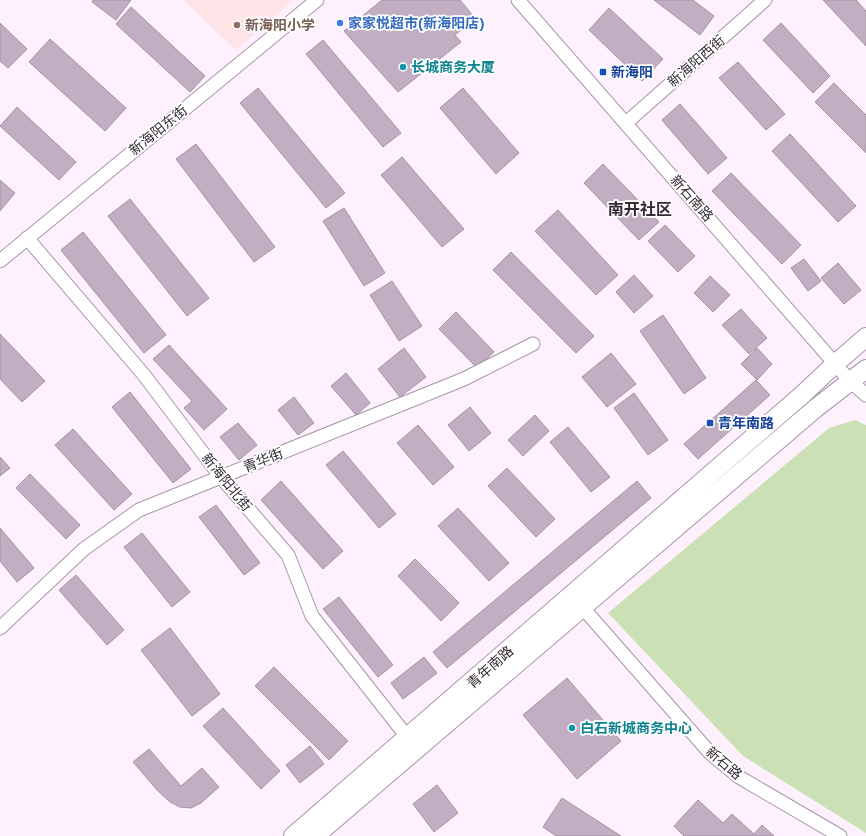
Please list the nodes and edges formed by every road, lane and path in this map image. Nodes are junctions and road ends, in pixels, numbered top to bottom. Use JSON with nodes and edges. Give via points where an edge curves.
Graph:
{"nodes":[{"id":1,"x":317,"y":0,"type":"edge"},
{"id":2,"x":518,"y":0,"type":"edge"},
{"id":3,"x":765,"y":0,"type":"edge"},
{"id":4,"x":626,"y":122,"type":"junction"},
{"id":5,"x":27,"y":238,"type":"junction"},
{"id":6,"x":0,"y":261,"type":"edge"},
{"id":7,"x":866,"y":337,"type":"edge"},
{"id":8,"x":533,"y":344,"type":"dead end"},
{"id":9,"x":836,"y":363,"type":"junction"},
{"id":10,"x":866,"y":369,"type":"edge"},
{"id":11,"x":850,"y":381,"type":"junction"},
{"id":12,"x":866,"y":394,"type":"edge"},
{"id":13,"x":221,"y":477,"type":"junction"},
{"id":14,"x":583,"y":608,"type":"junction"},
{"id":15,"x":0,"y":628,"type":"edge"},
{"id":16,"x":408,"y":738,"type":"junction"},
{"id":17,"x":832,"y":834,"type":"edge"},
{"id":18,"x":293,"y":836,"type":"edge"},
{"id":19,"x":315,"y":836,"type":"edge"}],
"edges":[{"from":1,"to":5,"type":"street","name":"新海阳东街"},
{"from":2,"to":4,"type":"street","name":"新石南路"},
{"from":3,"to":4,"type":"street","name":"新海阳西街"},
{"from":4,"to":9,"type":"street","name":"新石南路"},
{"from":5,"to":6,"type":"street","name":"新海阳东街"},
{"from":5,"to":13,"type":"street","name":"新海阳北街","via":[[144,374]]},
{"from":7,"to":9,"type":"main road","name":"青年南路"},
{"from":8,"to":13,"type":"street","name":"青华街","via":[[464,379]]},
{"from":9,"to":11,"type":"street","name":"新石南路"},
{"from":9,"to":16,"type":"main road","name":"青年南路","via":[[796,401]]},
{"from":10,"to":11,"type":"main road","name":"青年南路"},
{"from":11,"to":12,"type":"street","name":"新石南路"},
{"from":11,"to":14,"type":"main road","name":"青年南路"},
{"from":13,"to":15,"type":"street","name":"青华街","via":[[138,510],[84,549]]},
{"from":13,"to":16,"type":"street","name":"新海阳北街","via":[[288,555],[312,616]]},
{"from":14,"to":17,"type":"street","name":"新石路","via":[[710,754],[739,777]]},
{"from":14,"to":19,"type":"main road","name":"青年南路"},
{"from":16,"to":18,"type":"main road","name":"青年南路"}]}
